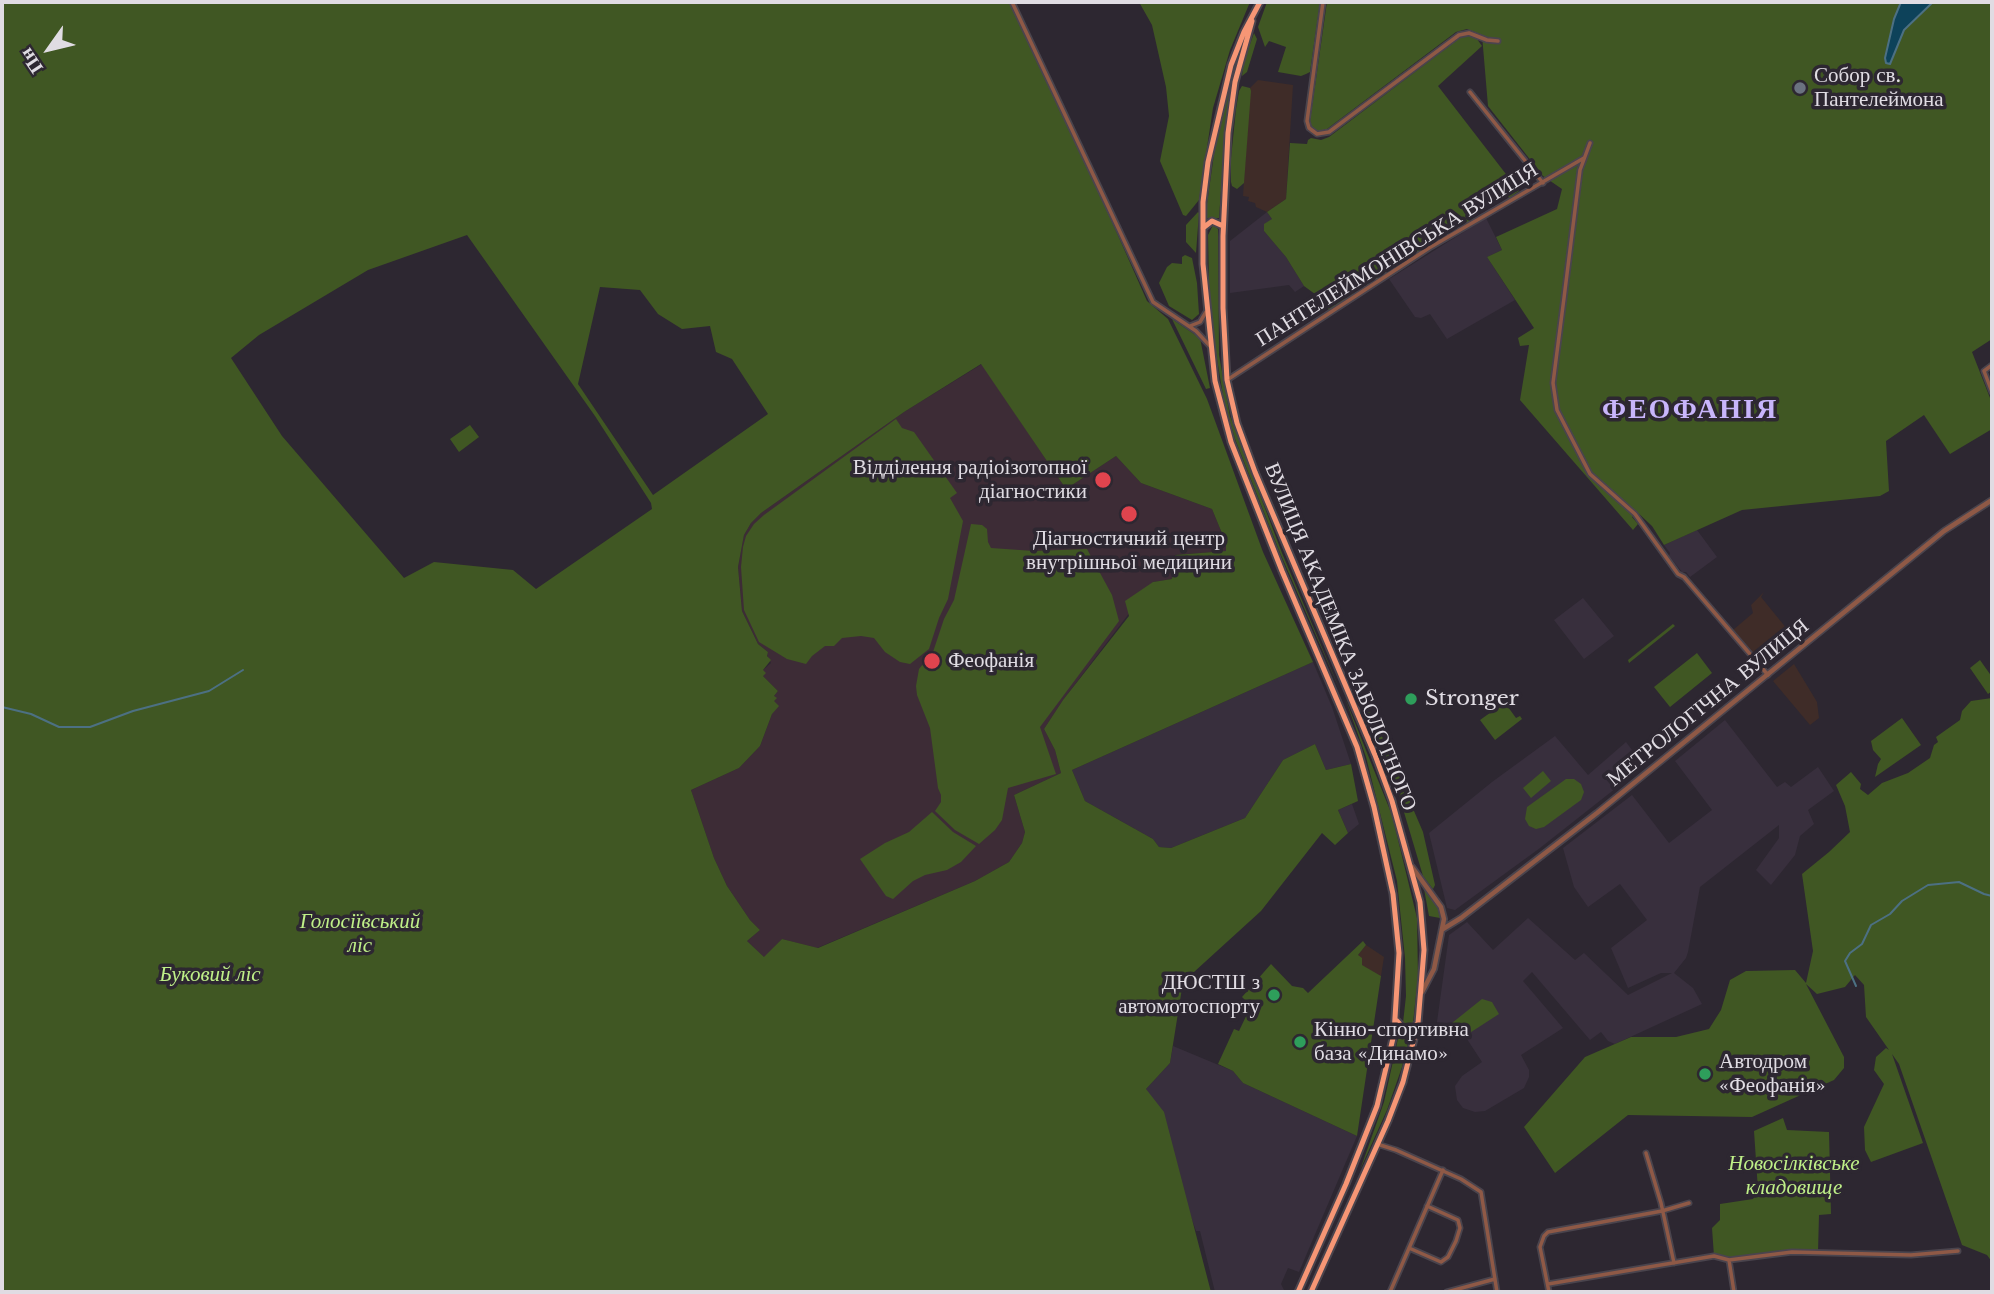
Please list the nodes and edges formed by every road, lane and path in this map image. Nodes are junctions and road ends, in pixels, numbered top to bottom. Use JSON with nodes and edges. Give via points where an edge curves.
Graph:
{"nodes":[{"id":1,"x":1012,"y":2,"type":"edge"},
{"id":2,"x":1260,"y":2,"type":"edge"},
{"id":3,"x":1323,"y":2,"type":"edge"},
{"id":4,"x":1254,"y":15,"type":"junction"},
{"id":5,"x":1498,"y":41,"type":"dead end"},
{"id":6,"x":1471,"y":92,"type":"dead end"},
{"id":7,"x":1590,"y":143,"type":"dead end"},
{"id":8,"x":1584,"y":158,"type":"junction"},
{"id":9,"x":1543,"y":183,"type":"junction"},
{"id":10,"x":1223,"y":226,"type":"junction"},
{"id":11,"x":1203,"y":229,"type":"junction"},
{"id":12,"x":1206,"y":312,"type":"junction"},
{"id":13,"x":1190,"y":326,"type":"junction"},
{"id":14,"x":1210,"y":347,"type":"junction"},
{"id":15,"x":1992,"y":365,"type":"edge"},
{"id":16,"x":1227,"y":380,"type":"junction"},
{"id":17,"x":1992,"y":392,"type":"edge"},
{"id":18,"x":1992,"y":500,"type":"edge"},
{"id":19,"x":1768,"y":675,"type":"junction"},
{"id":20,"x":1412,"y":866,"type":"junction"},
{"id":21,"x":1443,"y":929,"type":"junction"},
{"id":22,"x":1422,"y":992,"type":"junction"},
{"id":23,"x":1396,"y":1018,"type":"junction"},
{"id":24,"x":1418,"y":1023,"type":"junction"},
{"id":25,"x":1377,"y":1144,"type":"junction"},
{"id":26,"x":1646,"y":1153,"type":"dead end"},
{"id":27,"x":1443,"y":1170,"type":"junction"},
{"id":28,"x":1689,"y":1203,"type":"dead end"},
{"id":29,"x":1427,"y":1206,"type":"junction"},
{"id":30,"x":1662,"y":1211,"type":"junction"},
{"id":31,"x":1409,"y":1248,"type":"junction"},
{"id":32,"x":1958,"y":1251,"type":"dead end"},
{"id":33,"x":1729,"y":1260,"type":"junction"},
{"id":34,"x":1674,"y":1263,"type":"junction"},
{"id":35,"x":1495,"y":1279,"type":"junction"},
{"id":36,"x":1548,"y":1284,"type":"junction"},
{"id":37,"x":1298,"y":1292,"type":"edge"},
{"id":38,"x":1311,"y":1292,"type":"edge"},
{"id":39,"x":1390,"y":1292,"type":"edge"},
{"id":40,"x":1447,"y":1292,"type":"edge"},
{"id":41,"x":1497,"y":1292,"type":"edge"},
{"id":42,"x":1549,"y":1292,"type":"edge"},
{"id":43,"x":1734,"y":1292,"type":"edge"}],
"edges":[{"from":1,"to":13,"type":"street","via":[[1153,302]]},
{"from":2,"to":4,"type":"highway","name":"ВУЛИЦЯ АКАДЕМІКА ЗАБОЛОТНОГО"},
{"from":3,"to":5,"type":"street","via":[[1307,121],[1317,134],[1329,132],[1459,35]]},
{"from":4,"to":10,"type":"highway","name":"ВУЛИЦЯ АКАДЕМІКА ЗАБОЛОТНОГО","via":[[1231,107]]},
{"from":4,"to":11,"type":"highway","name":"ВУЛИЦЯ АКАДЕМІКА ЗАБОЛОТНОГО","via":[[1237,48],[1217,119]]},
{"from":6,"to":9,"type":"street"},
{"from":7,"to":8,"type":"street"},
{"from":8,"to":9,"type":"street","name":"ПАНТЕЛЕЙМОНІВСЬКА ВУЛИЦЯ"},
{"from":8,"to":19,"type":"street","via":[[1553,383],[1557,410],[1590,474],[1635,514],[1678,573]]},
{"from":9,"to":16,"type":"street","name":"ПАНТЕЛЕЙМОНІВСЬКА ВУЛИЦЯ","via":[[1429,248]]},
{"from":10,"to":11,"type":"highway","via":[[1212,221]]},
{"from":10,"to":16,"type":"highway","name":"ВУЛИЦЯ АКАДЕМІКА ЗАБОЛОТНОГО"},
{"from":11,"to":12,"type":"highway","name":"ВУЛИЦЯ АКАДЕМІКА ЗАБОЛОТНОГО"},
{"from":12,"to":13,"type":"street"},
{"from":12,"to":14,"type":"highway","name":"ВУЛИЦЯ АКАДЕМІКА ЗАБОЛОТНОГО"},
{"from":13,"to":14,"type":"street"},
{"from":14,"to":23,"type":"highway","name":"ВУЛИЦЯ АКАДЕМІКА ЗАБОЛОТНОГО","via":[[1231,442],[1346,716],[1367,778],[1396,915]]},
{"from":15,"to":17,"type":"street","via":[[1984,372]]},
{"from":16,"to":20,"type":"highway","name":"ВУЛИЦЯ АКАДЕМІКА ЗАБОЛОТНОГО","via":[[1246,450],[1380,766]]},
{"from":18,"to":19,"type":"street","name":"МЕТРОЛОГІЧНА ВУЛИЦЯ","via":[[1954,523]]},
{"from":19,"to":21,"type":"street","name":"МЕТРОЛОГІЧНА ВУЛИЦЯ"},
{"from":20,"to":21,"type":"street","via":[[1441,906]]},
{"from":20,"to":22,"type":"highway","name":"ВУЛИЦЯ АКАДЕМІКА ЗАБОЛОТНОГО","via":[[1423,930]]},
{"from":21,"to":22,"type":"street","via":[[1434,969]]},
{"from":22,"to":24,"type":"highway","name":"ВУЛИЦЯ АКАДЕМІКА ЗАБОЛОТНОГО"},
{"from":23,"to":24,"type":"highway","via":[[1405,1030]]},
{"from":23,"to":37,"type":"highway","name":"ВУЛИЦЯ АКАДЕМІКА ЗАБОЛОТНОГО","via":[[1375,1112]]},
{"from":24,"to":25,"type":"highway","name":"ВУЛИЦЯ АКАДЕМІКА ЗАБОЛОТНОГО","via":[[1403,1082]]},
{"from":25,"to":27,"type":"street"},
{"from":25,"to":38,"type":"highway","name":"ВУЛИЦЯ АКАДЕМІКА ЗАБОЛОТНОГО"},
{"from":26,"to":30,"type":"street"},
{"from":27,"to":29,"type":"street"},
{"from":27,"to":35,"type":"street","via":[[1480,1192]]},
{"from":28,"to":30,"type":"street"},
{"from":29,"to":31,"type":"street"},
{"from":29,"to":31,"type":"street","via":[[1458,1220],[1456,1241],[1441,1262]]},
{"from":30,"to":34,"type":"street"},
{"from":30,"to":36,"type":"street","via":[[1548,1232],[1540,1247]]},
{"from":31,"to":39,"type":"street"},
{"from":32,"to":33,"type":"street","via":[[1911,1255],[1792,1252]]},
{"from":33,"to":34,"type":"street","via":[[1714,1256]]},
{"from":33,"to":43,"type":"street"},
{"from":34,"to":36,"type":"street"},
{"from":35,"to":40,"type":"street"},
{"from":35,"to":41,"type":"street"},
{"from":36,"to":42,"type":"street"}]}
